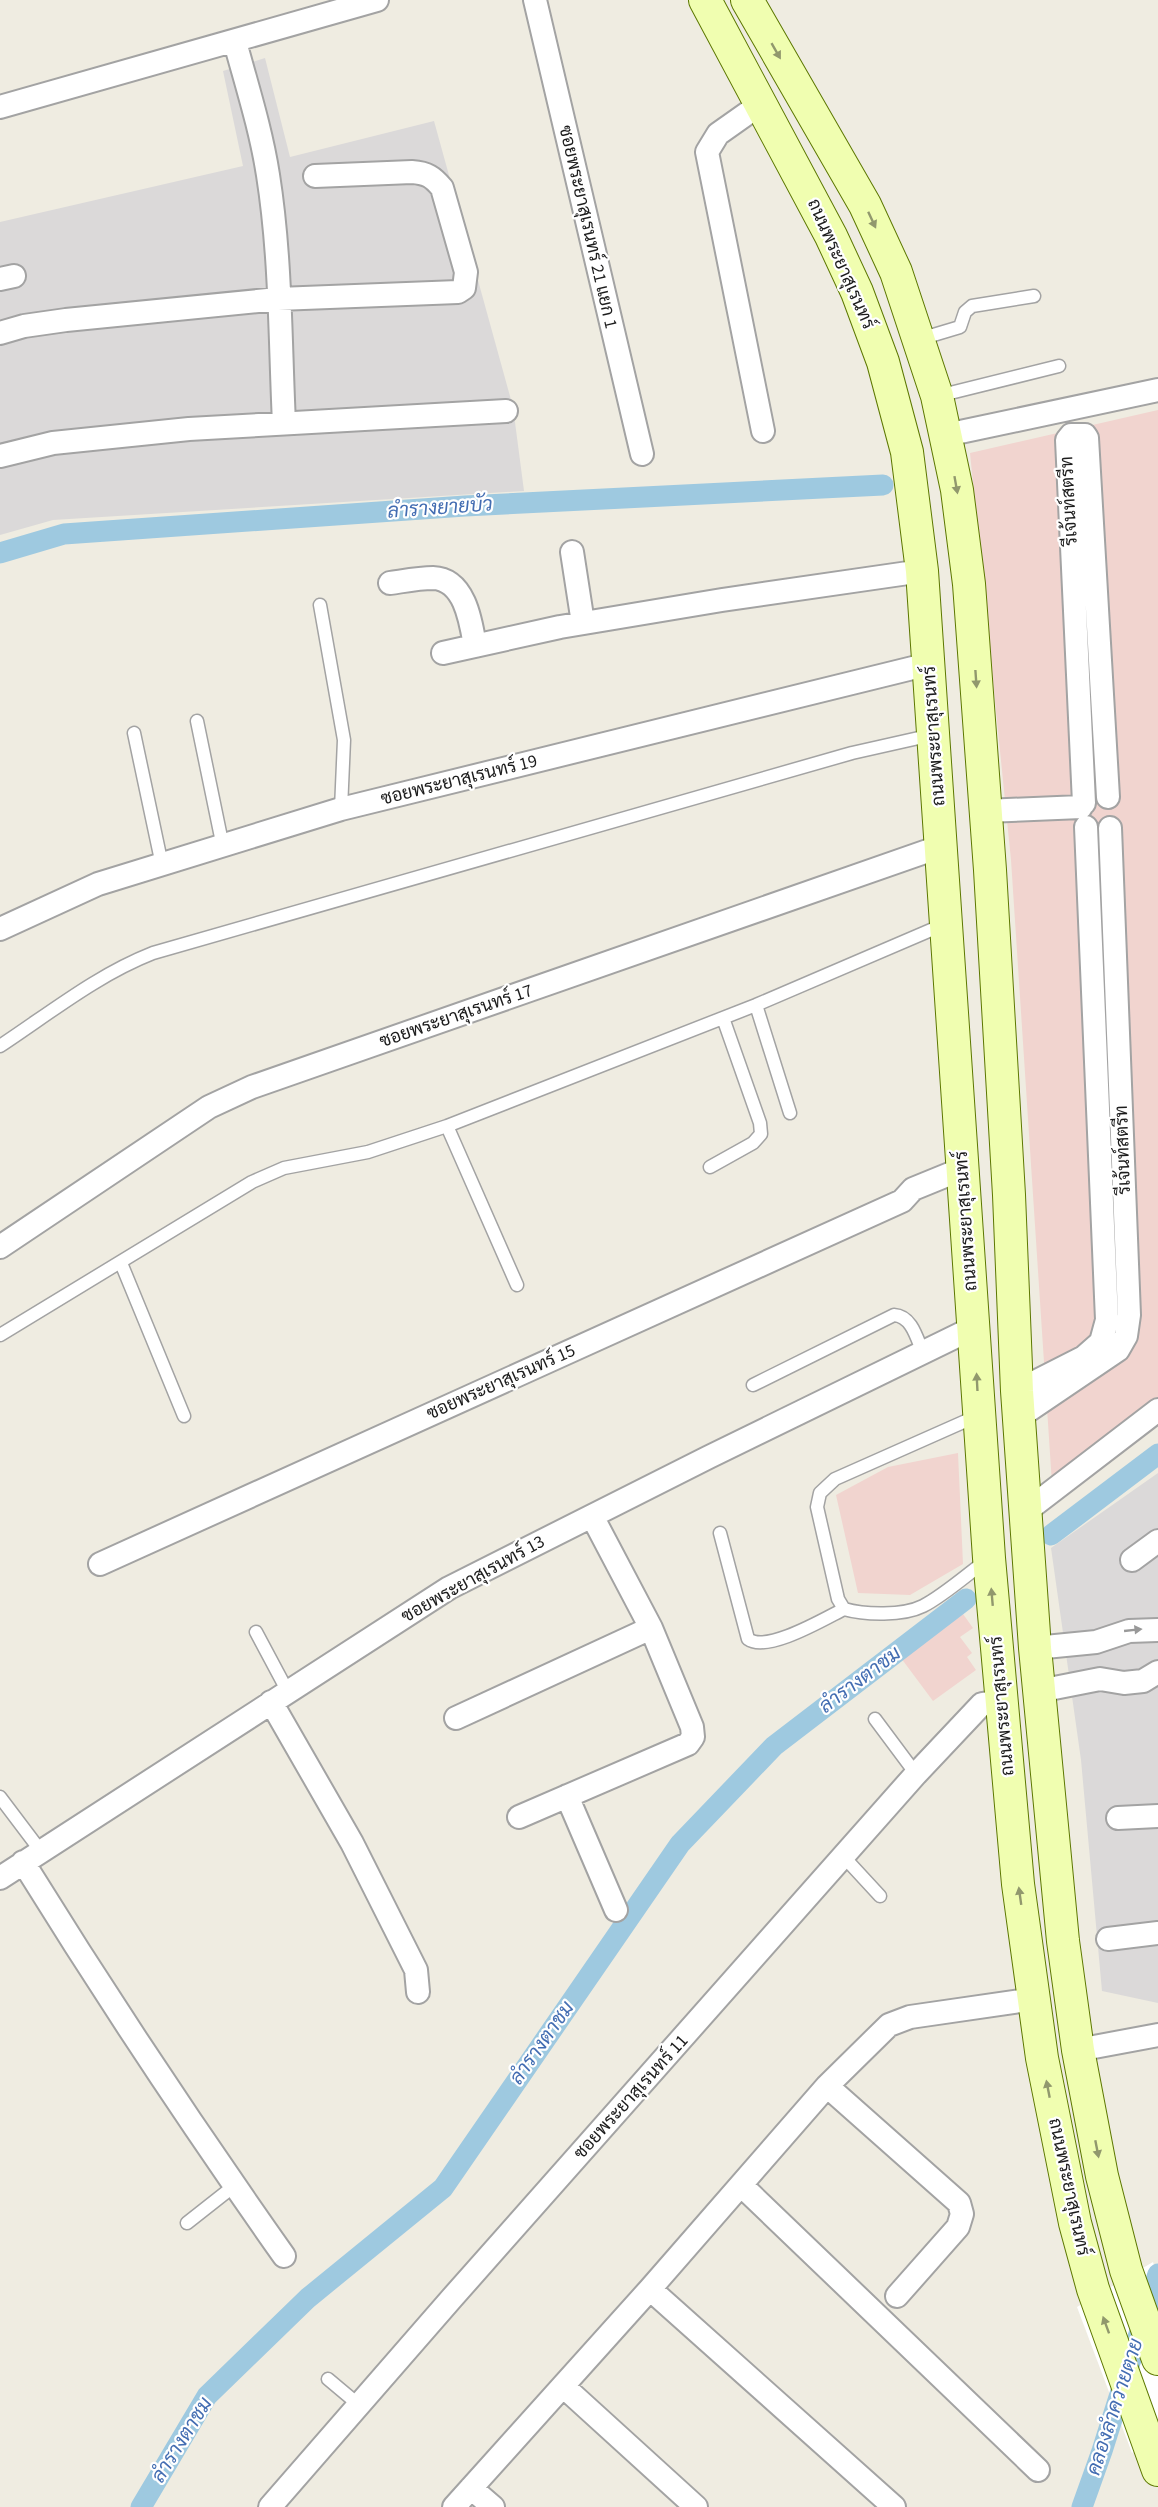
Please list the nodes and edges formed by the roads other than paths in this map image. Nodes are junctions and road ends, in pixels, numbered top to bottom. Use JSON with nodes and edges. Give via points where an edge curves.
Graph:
{"nodes":[{"id":1,"x":377,"y":0,"type":"edge"},
{"id":2,"x":535,"y":0,"type":"edge"},
{"id":3,"x":705,"y":0,"type":"edge"},
{"id":4,"x":747,"y":0,"type":"edge"},
{"id":5,"x":235,"y":42,"type":"junction"},
{"id":6,"x":762,"y":103,"type":"junction"},
{"id":7,"x":0,"y":107,"type":"edge"},
{"id":8,"x":315,"y":176,"type":"dead end"},
{"id":9,"x":1034,"y":296,"type":"dead end"},
{"id":10,"x":278,"y":299,"type":"junction"},
{"id":11,"x":0,"y":333,"type":"edge"},
{"id":12,"x":919,"y":340,"type":"junction"},
{"id":13,"x":1059,"y":366,"type":"dead end"},
{"id":14,"x":1158,"y":390,"type":"edge"},
{"id":15,"x":937,"y":396,"type":"junction"},
{"id":16,"x":506,"y":411,"type":"dead end"},
{"id":17,"x":284,"y":423,"type":"junction"},
{"id":18,"x":763,"y":431,"type":"dead end"},
{"id":19,"x":946,"y":435,"type":"junction"},
{"id":20,"x":642,"y":454,"type":"dead end"},
{"id":21,"x":0,"y":456,"type":"edge"},
{"id":22,"x":572,"y":552,"type":"dead end"},
{"id":23,"x":922,"y":571,"type":"junction"},
{"id":24,"x":390,"y":583,"type":"dead end"},
{"id":25,"x":320,"y":605,"type":"dead end"},
{"id":26,"x":583,"y":623,"type":"junction"},
{"id":27,"x":475,"y":646,"type":"junction"},
{"id":28,"x":443,"y":653,"type":"dead end"},
{"id":29,"x":929,"y":664,"type":"junction"},
{"id":30,"x":197,"y":721,"type":"dead end"},
{"id":31,"x":134,"y":733,"type":"dead end"},
{"id":32,"x":933,"y":735,"type":"junction"},
{"id":33,"x":1108,"y":797,"type":"junction"},
{"id":34,"x":341,"y":809,"type":"junction"},
{"id":35,"x":1083,"y":815,"type":"junction"},
{"id":36,"x":986,"y":818,"type":"junction"},
{"id":37,"x":1110,"y":828,"type":"junction"},
{"id":38,"x":223,"y":846,"type":"junction"},
{"id":39,"x":942,"y":846,"type":"junction"},
{"id":40,"x":162,"y":865,"type":"junction"},
{"id":41,"x":946,"y":923,"type":"junction"},
{"id":42,"x":0,"y":929,"type":"edge"},
{"id":43,"x":756,"y":1005,"type":"junction"},
{"id":44,"x":723,"y":1018,"type":"junction"},
{"id":45,"x":0,"y":1046,"type":"edge"},
{"id":46,"x":1004,"y":1101,"type":"junction"},
{"id":47,"x":958,"y":1104,"type":"junction"},
{"id":48,"x":790,"y":1113,"type":"dead end"},
{"id":49,"x":447,"y":1126,"type":"junction"},
{"id":50,"x":710,"y":1167,"type":"dead end"},
{"id":51,"x":963,"y":1178,"type":"junction"},
{"id":52,"x":0,"y":1247,"type":"edge"},
{"id":53,"x":121,"y":1263,"type":"junction"},
{"id":54,"x":517,"y":1285,"type":"dead end"},
{"id":55,"x":973,"y":1328,"type":"junction"},
{"id":56,"x":0,"y":1335,"type":"edge"},
{"id":57,"x":923,"y":1353,"type":"junction"},
{"id":58,"x":753,"y":1385,"type":"dead end"},
{"id":59,"x":1018,"y":1404,"type":"junction"},
{"id":60,"x":1158,"y":1410,"type":"edge"},
{"id":61,"x":184,"y":1416,"type":"dead end"},
{"id":62,"x":978,"y":1416,"type":"junction"},
{"id":63,"x":1025,"y":1512,"type":"junction"},
{"id":64,"x":592,"y":1516,"type":"junction"},
{"id":65,"x":720,"y":1533,"type":"dead end"},
{"id":66,"x":1158,"y":1541,"type":"edge"},
{"id":67,"x":989,"y":1558,"type":"junction"},
{"id":68,"x":1132,"y":1560,"type":"dead end"},
{"id":69,"x":100,"y":1564,"type":"dead end"},
{"id":70,"x":844,"y":1609,"type":"junction"},
{"id":71,"x":651,"y":1628,"type":"junction"},
{"id":72,"x":1158,"y":1630,"type":"edge"},
{"id":73,"x":256,"y":1632,"type":"dead end"},
{"id":74,"x":1096,"y":1642,"type":"junction"},
{"id":75,"x":1035,"y":1647,"type":"junction"},
{"id":76,"x":1158,"y":1672,"type":"edge"},
{"id":77,"x":1100,"y":1679,"type":"junction"},
{"id":78,"x":1039,"y":1691,"type":"junction"},
{"id":79,"x":279,"y":1697,"type":"junction"},
{"id":80,"x":1001,"y":1701,"type":"junction"},
{"id":81,"x":456,"y":1718,"type":"dead end"},
{"id":82,"x":875,"y":1719,"type":"dead end"},
{"id":83,"x":916,"y":1774,"type":"junction"},
{"id":84,"x":567,"y":1796,"type":"junction"},
{"id":85,"x":0,"y":1797,"type":"edge"},
{"id":86,"x":1158,"y":1815,"type":"edge"},
{"id":87,"x":519,"y":1817,"type":"dead end"},
{"id":88,"x":1118,"y":1818,"type":"dead end"},
{"id":89,"x":31,"y":1856,"type":"junction"},
{"id":90,"x":844,"y":1857,"type":"junction"},
{"id":91,"x":0,"y":1878,"type":"edge"},
{"id":92,"x":880,"y":1896,"type":"dead end"},
{"id":93,"x":616,"y":1910,"type":"dead end"},
{"id":94,"x":1158,"y":1933,"type":"edge"},
{"id":95,"x":1108,"y":1939,"type":"dead end"},
{"id":96,"x":418,"y":1992,"type":"dead end"},
{"id":97,"x":1034,"y":1999,"type":"junction"},
{"id":98,"x":1158,"y":2035,"type":"edge"},
{"id":99,"x":1078,"y":2050,"type":"junction"},
{"id":100,"x":827,"y":2086,"type":"junction"},
{"id":101,"x":741,"y":2185,"type":"junction"},
{"id":102,"x":234,"y":2186,"type":"junction"},
{"id":103,"x":187,"y":2223,"type":"dead end"},
{"id":104,"x":284,"y":2256,"type":"dead end"},
{"id":105,"x":650,"y":2289,"type":"junction"},
{"id":106,"x":897,"y":2296,"type":"dead end"},
{"id":107,"x":1158,"y":2359,"type":"edge"},
{"id":108,"x":328,"y":2379,"type":"dead end"},
{"id":109,"x":563,"y":2386,"type":"junction"},
{"id":110,"x":359,"y":2404,"type":"junction"},
{"id":111,"x":1038,"y":2470,"type":"dead end"},
{"id":112,"x":1158,"y":2470,"type":"edge"},
{"id":113,"x":471,"y":2488,"type":"junction"},
{"id":114,"x":270,"y":2507,"type":"edge"},
{"id":115,"x":454,"y":2507,"type":"edge"},
{"id":116,"x":493,"y":2507,"type":"edge"},
{"id":117,"x":696,"y":2507,"type":"edge"},
{"id":118,"x":894,"y":2507,"type":"edge"}],
"edges":[{"from":1,"to":5,"type":"street"},
{"from":2,"to":20,"type":"street","name":"ซอยพระยาสุเรนทร์ 21 แยก 1"},
{"from":3,"to":6,"type":"street","name":"ถนนพระยาสุเรนทร์"},
{"from":4,"to":12,"type":"street","name":"ถนนพระยาสุเรนทร์","one_way":true,"via":[[865,205],[896,272]]},
{"from":5,"to":7,"type":"street"},
{"from":5,"to":10,"type":"street","via":[[260,130],[268,177]]},
{"from":6,"to":18,"type":"street","via":[[718,134],[707,152]]},
{"from":6,"to":23,"type":"street","name":"ถนนพระยาสุเรนทร์","via":[[831,236],[883,362],[907,452]]},
{"from":8,"to":10,"type":"street","via":[[412,172],[426,173],[435,179],[442,188],[466,272],[464,288],[458,292]]},
{"from":9,"to":12,"type":"lane","via":[[972,306],[965,312],[960,327]]},
{"from":10,"to":11,"type":"street","via":[[43,322]]},
{"from":10,"to":17,"type":"street"},
{"from":12,"to":15,"type":"street","name":"ถนนพระยาสุเรนทร์"},
{"from":13,"to":15,"type":"lane"},
{"from":14,"to":19,"type":"street"},
{"from":15,"to":19,"type":"street","name":"ถนนพระยาสุเรนทร์"},
{"from":16,"to":17,"type":"street"},
{"from":17,"to":21,"type":"street","via":[[53,443]]},
{"from":19,"to":36,"type":"street","name":"ถนนพระยาสุเรนทร์","one_way":true,"via":[[969,584]]},
{"from":22,"to":26,"type":"street"},
{"from":23,"to":26,"type":"street"},
{"from":23,"to":29,"type":"street","name":"ถนนพระยาสุเรนทร์"},
{"from":24,"to":27,"type":"street","via":[[435,578],[449,583],[469,613]]},
{"from":25,"to":34,"type":"lane","via":[[344,740]]},
{"from":26,"to":27,"type":"street"},
{"from":27,"to":28,"type":"street"},
{"from":29,"to":32,"type":"street","name":"ถนนพระยาสุเรนทร์"},
{"from":29,"to":34,"type":"street","name":"ซอยพระยาสุเรนทร์ 19"},
{"from":30,"to":38,"type":"lane"},
{"from":31,"to":40,"type":"lane"},
{"from":32,"to":39,"type":"street","name":"ถนนพระยาสุเรนทร์"},
{"from":32,"to":45,"type":"lane","via":[[852,753],[153,953],[107,974]]},
{"from":33,"to":35,"type":"street","via":[[1092,796]]},
{"from":33,"to":35,"type":"street","name":"รีเจ้นท์สตรีท","via":[[1087,438],[1076,434],[1067,440]]},
{"from":33,"to":37,"type":"street","name":"รีเจ้นท์สตรีท","via":[[1117,812]]},
{"from":34,"to":38,"type":"street","name":"ซอยพระยาสุเรนทร์ 19"},
{"from":35,"to":36,"type":"street"},
{"from":35,"to":37,"type":"street","via":[[1101,832]]},
{"from":35,"to":59,"type":"street","name":"รีเจ้นท์สตรีท","via":[[1107,1320],[1101,1342]]},
{"from":36,"to":46,"type":"street","name":"ถนนพระยาสุเรนทร์"},
{"from":37,"to":59,"type":"street","name":"รีเจ้นท์สตรีท","via":[[1129,1315],[1126,1336],[1118,1350]]},
{"from":38,"to":40,"type":"street","name":"ซอยพระยาสุเรนทร์ 19"},
{"from":39,"to":41,"type":"street","name":"ถนนพระยาสุเรนทร์"},
{"from":39,"to":52,"type":"street","name":"ซอยพระยาสุเรนทร์ 17","via":[[252,1087],[209,1107]]},
{"from":40,"to":42,"type":"street","name":"ซอยพระยาสุเรนทร์ 19","via":[[98,884]]},
{"from":41,"to":43,"type":"lane"},
{"from":41,"to":47,"type":"street","name":"ถนนพระยาสุเรนทร์"},
{"from":43,"to":44,"type":"lane"},
{"from":43,"to":48,"type":"lane"},
{"from":44,"to":49,"type":"lane"},
{"from":44,"to":50,"type":"lane","via":[[761,1134],[753,1143]]},
{"from":46,"to":47,"type":"street"},
{"from":46,"to":59,"type":"street","name":"ถนนพระยาสุเรนทร์"},
{"from":47,"to":51,"type":"street","name":"ถนนพระยาสุเรนทร์"},
{"from":49,"to":53,"type":"lane","via":[[368,1152],[284,1168],[252,1182]]},
{"from":49,"to":54,"type":"lane"},
{"from":51,"to":55,"type":"street","name":"ถนนพระยาสุเรนทร์"},
{"from":51,"to":69,"type":"street","name":"ซอยพระยาสุเรนทร์ 15","via":[[920,1201],[902,1201]]},
{"from":53,"to":56,"type":"lane"},
{"from":53,"to":61,"type":"lane"},
{"from":55,"to":57,"type":"street","name":"ซอยพระยาสุเรนทร์ 13"},
{"from":62,"to":55,"type":"street","name":"ถนนพระยาสุเรนทร์","one_way":true},
{"from":57,"to":58,"type":"lane","via":[[909,1323],[901,1315],[894,1315]]},
{"from":57,"to":64,"type":"street","name":"ซอยพระยาสุเรนทร์ 13"},
{"from":59,"to":63,"type":"street","name":"ถนนพระยาสุเรนทร์"},
{"from":60,"to":63,"type":"street"},
{"from":62,"to":67,"type":"street","name":"ถนนพระยาสุเรนทร์"},
{"from":62,"to":70,"type":"lane","via":[[835,1479],[820,1493],[818,1519]]},
{"from":63,"to":75,"type":"street","name":"ถนนพระยาสุเรนทร์"},
{"from":64,"to":71,"type":"street"},
{"from":64,"to":79,"type":"street","name":"ซอยพระยาสุเรนทร์ 13","via":[[450,1588]]},
{"from":65,"to":70,"type":"lane","via":[[748,1639],[754,1643],[790,1635]]},
{"from":66,"to":68,"type":"street"},
{"from":67,"to":70,"type":"lane","via":[[923,1606],[879,1613]]},
{"from":80,"to":67,"type":"street","name":"ถนนพระยาสุเรนทร์","one_way":true},
{"from":71,"to":81,"type":"street"},
{"from":71,"to":84,"type":"street","via":[[693,1737],[688,1744]]},
{"from":74,"to":72,"type":"street","one_way":true,"via":[[1119,1632]]},
{"from":73,"to":79,"type":"lane"},
{"from":74,"to":75,"type":"street"},
{"from":74,"to":77,"type":"street"},
{"from":75,"to":78,"type":"street","name":"ถนนพระยาสุเรนทร์"},
{"from":76,"to":77,"type":"street","via":[[1143,1681]]},
{"from":77,"to":78,"type":"street"},
{"from":78,"to":99,"type":"street","name":"ถนนพระยาสุเรนทร์","via":[[1063,1941]]},
{"from":79,"to":89,"type":"street","name":"ซอยพระยาสุเรนทร์ 13"},
{"from":79,"to":96,"type":"street","via":[[416,1970]]},
{"from":80,"to":83,"type":"street","name":"ซอยพระยาสุเรนทร์ 11","via":[[982,1704]]},
{"from":97,"to":80,"type":"street","name":"ถนนพระยาสุเรนทร์","one_way":true,"via":[[1018,1884]]},
{"from":82,"to":83,"type":"lane"},
{"from":83,"to":90,"type":"street","name":"ซอยพระยาสุเรนทร์ 11"},
{"from":84,"to":87,"type":"street"},
{"from":84,"to":93,"type":"street"},
{"from":85,"to":89,"type":"lane"},
{"from":86,"to":88,"type":"street"},
{"from":89,"to":91,"type":"street","name":"ซอยพระยาสุเรนทร์ 13"},
{"from":89,"to":102,"type":"street","via":[[101,1988]]},
{"from":90,"to":92,"type":"lane"},
{"from":90,"to":110,"type":"street","name":"ซอยพระยาสุเรนทร์ 11"},
{"from":94,"to":95,"type":"street"},
{"from":97,"to":100,"type":"street","via":[[910,2017],[889,2025]]},
{"from":112,"to":97,"type":"street","name":"ถนนพระยาสุเรนทร์","one_way":true,"via":[[1093,2289],[1075,2223]]},
{"from":98,"to":99,"type":"street"},
{"from":99,"to":107,"type":"street","name":"ถนนพระยาสุเรนทร์","one_way":true,"via":[[1102,2176],[1126,2270]]},
{"from":100,"to":101,"type":"street"},
{"from":100,"to":106,"type":"street","via":[[959,2203],[962,2214],[958,2227]]},
{"from":101,"to":105,"type":"street"},
{"from":101,"to":111,"type":"street"},
{"from":102,"to":103,"type":"lane"},
{"from":102,"to":104,"type":"street"},
{"from":105,"to":109,"type":"street"},
{"from":105,"to":118,"type":"street"},
{"from":108,"to":110,"type":"lane"},
{"from":109,"to":113,"type":"street"},
{"from":109,"to":117,"type":"street"},
{"from":110,"to":114,"type":"street","name":"ซอยพระยาสุเรนทร์ 11"},
{"from":113,"to":115,"type":"street"},
{"from":113,"to":116,"type":"street"}]}
